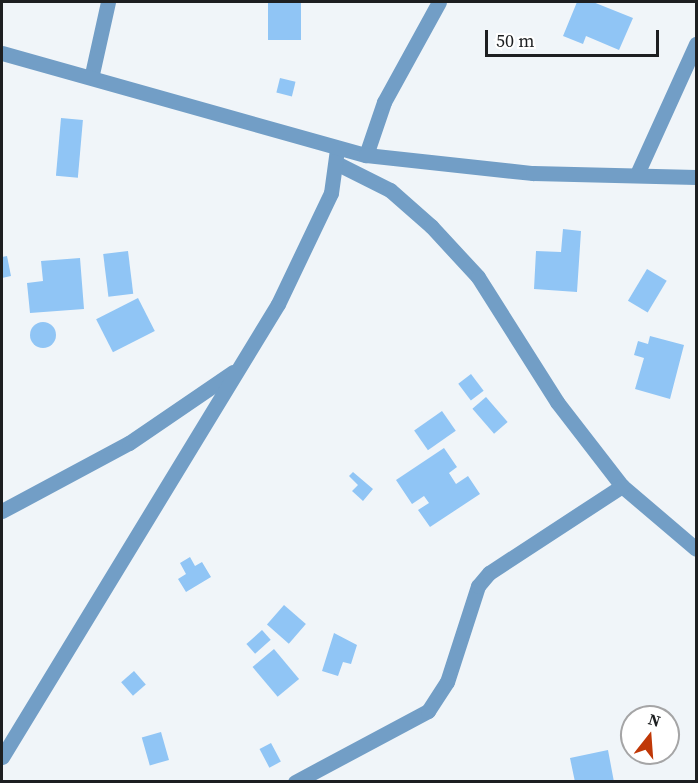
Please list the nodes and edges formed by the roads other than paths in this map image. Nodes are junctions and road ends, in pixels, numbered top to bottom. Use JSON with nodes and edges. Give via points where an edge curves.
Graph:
{"nodes":[{"id":1,"x":108,"y":2,"type":"edge"},
{"id":2,"x":440,"y":2,"type":"edge"},
{"id":3,"x":696,"y":44,"type":"edge"},
{"id":4,"x":2,"y":53,"type":"edge"},
{"id":5,"x":92,"y":74,"type":"junction"},
{"id":6,"x":366,"y":155,"type":"junction"},
{"id":7,"x":338,"y":156,"type":"junction"},
{"id":8,"x":637,"y":174,"type":"junction"},
{"id":9,"x":696,"y":177,"type":"edge"},
{"id":10,"x":238,"y":369,"type":"junction"},
{"id":11,"x":622,"y":486,"type":"junction"},
{"id":12,"x":2,"y":510,"type":"edge"},
{"id":13,"x":696,"y":549,"type":"edge"},
{"id":14,"x":2,"y":757,"type":"edge"},
{"id":15,"x":295,"y":782,"type":"edge"}],
"edges":[{"from":1,"to":5,"type":"street"},
{"from":2,"to":6,"type":"street","via":[[384,102]]},
{"from":3,"to":8,"type":"street"},
{"from":4,"to":5,"type":"street"},
{"from":5,"to":7,"type":"street"},
{"from":6,"to":7,"type":"street"},
{"from":6,"to":8,"type":"street","via":[[478,169]]},
{"from":7,"to":10,"type":"street","via":[[315,233]]},
{"from":7,"to":11,"type":"street","via":[[409,203],[478,277],[557,402]]},
{"from":8,"to":9,"type":"street"},
{"from":10,"to":12,"type":"street","via":[[129,443]]},
{"from":10,"to":14,"type":"street"},
{"from":11,"to":13,"type":"street"},
{"from":11,"to":15,"type":"street","via":[[489,573],[477,586],[447,682],[428,711]]}]}
